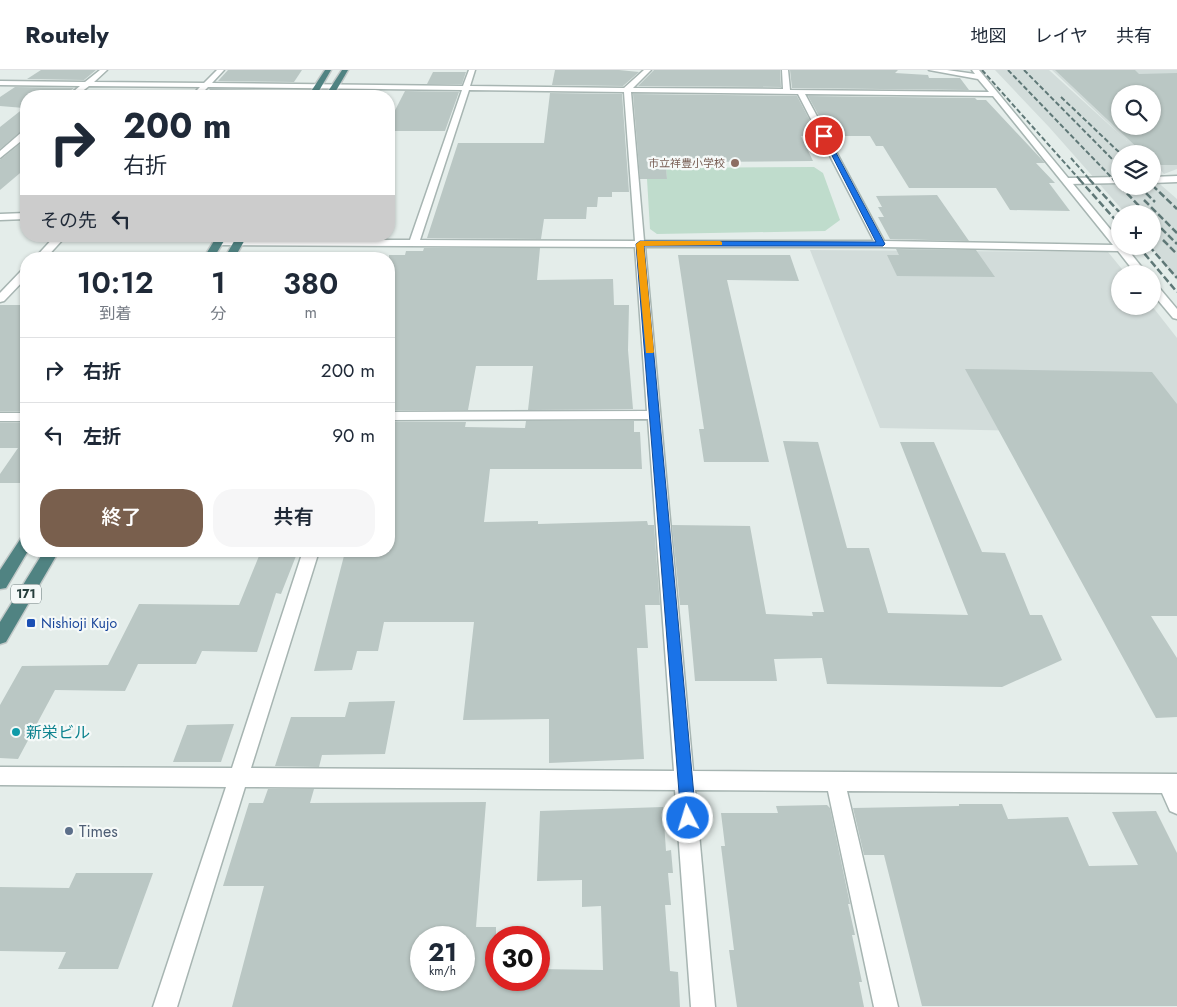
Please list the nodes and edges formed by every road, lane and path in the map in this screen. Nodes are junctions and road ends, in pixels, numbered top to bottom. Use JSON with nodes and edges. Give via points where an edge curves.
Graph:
{"nodes":[{"id":1,"x":104,"y":70,"type":"edge"},
{"id":2,"x":221,"y":70,"type":"edge"},
{"id":3,"x":328,"y":70,"type":"edge"},
{"id":4,"x":345,"y":70,"type":"edge"},
{"id":5,"x":472,"y":70,"type":"edge"},
{"id":6,"x":648,"y":70,"type":"edge"},
{"id":7,"x":785,"y":70,"type":"edge"},
{"id":8,"x":932,"y":70,"type":"edge"},
{"id":9,"x":978,"y":73,"type":"edge"},
{"id":10,"x":0,"y":82,"type":"edge"},
{"id":11,"x":88,"y":83,"type":"junction"},
{"id":12,"x":206,"y":85,"type":"junction"},
{"id":13,"x":319,"y":85,"type":"junction"},
{"id":14,"x":336,"y":86,"type":"junction"},
{"id":15,"x":467,"y":87,"type":"junction"},
{"id":16,"x":627,"y":89,"type":"junction"},
{"id":17,"x":79,"y":90,"type":"edge"},
{"id":18,"x":201,"y":90,"type":"edge"},
{"id":19,"x":316,"y":90,"type":"edge"},
{"id":20,"x":333,"y":90,"type":"edge"},
{"id":21,"x":787,"y":91,"type":"junction"},
{"id":22,"x":800,"y":91,"type":"junction"},
{"id":23,"x":996,"y":94,"type":"junction"},
{"id":24,"x":20,"y":139,"type":"edge"},
{"id":25,"x":0,"y":155,"type":"edge"},
{"id":26,"x":1177,"y":179,"type":"edge"},
{"id":27,"x":1111,"y":180,"type":"edge"},
{"id":28,"x":1161,"y":180,"type":"edge"},
{"id":29,"x":1068,"y":181,"type":"junction"},
{"id":30,"x":0,"y":216,"type":"edge"},
{"id":31,"x":20,"y":216,"type":"edge"},
{"id":32,"x":1111,"y":235,"type":"edge"},
{"id":33,"x":55,"y":242,"type":"edge"},
{"id":34,"x":356,"y":242,"type":"edge"},
{"id":35,"x":414,"y":243,"type":"junction"},
{"id":36,"x":640,"y":244,"type":"junction"},
{"id":37,"x":881,"y":244,"type":"junction"},
{"id":38,"x":1111,"y":248,"type":"edge"},
{"id":39,"x":45,"y":252,"type":"edge"},
{"id":40,"x":1127,"y":255,"type":"edge"},
{"id":41,"x":1135,"y":265,"type":"edge"},
{"id":42,"x":20,"y":278,"type":"edge"},
{"id":43,"x":1161,"y":297,"type":"edge"},
{"id":44,"x":0,"y":299,"type":"edge"},
{"id":45,"x":1177,"y":316,"type":"edge"},
{"id":46,"x":655,"y":415,"type":"junction"},
{"id":47,"x":0,"y":416,"type":"edge"},
{"id":48,"x":20,"y":416,"type":"edge"},
{"id":49,"x":395,"y":416,"type":"edge"},
{"id":50,"x":20,"y":551,"type":"edge"},
{"id":51,"x":48,"y":557,"type":"edge"},
{"id":52,"x":309,"y":557,"type":"edge"},
{"id":53,"x":0,"y":583,"type":"edge"},
{"id":54,"x":0,"y":637,"type":"edge"},
{"id":55,"x":0,"y":776,"type":"edge"},
{"id":56,"x":238,"y":778,"type":"junction"},
{"id":57,"x":686,"y":781,"type":"junction"},
{"id":58,"x":835,"y":782,"type":"junction"},
{"id":59,"x":1172,"y":784,"type":"edge"},
{"id":60,"x":1177,"y":804,"type":"edge"},
{"id":61,"x":165,"y":1007,"type":"edge"},
{"id":62,"x":704,"y":1007,"type":"edge"},
{"id":63,"x":886,"y":1007,"type":"edge"}],
"edges":[{"from":1,"to":11,"type":"street"},
{"from":2,"to":12,"type":"street"},
{"from":3,"to":13,"type":"highway"},
{"from":4,"to":14,"type":"highway"},
{"from":5,"to":15,"type":"street"},
{"from":6,"to":16,"type":"street"},
{"from":7,"to":21,"type":"street"},
{"from":8,"to":9,"type":"street"},
{"from":9,"to":23,"type":"street"},
{"from":10,"to":11,"type":"street"},
{"from":11,"to":12,"type":"street"},
{"from":11,"to":17,"type":"street"},
{"from":12,"to":13,"type":"street"},
{"from":12,"to":18,"type":"street"},
{"from":13,"to":14,"type":"street"},
{"from":13,"to":19,"type":"highway"},
{"from":14,"to":15,"type":"street"},
{"from":14,"to":20,"type":"highway"},
{"from":15,"to":16,"type":"street"},
{"from":15,"to":35,"type":"street"},
{"from":16,"to":21,"type":"street"},
{"from":16,"to":36,"type":"street"},
{"from":21,"to":22,"type":"street"},
{"from":22,"to":23,"type":"street"},
{"from":22,"to":37,"type":"street"},
{"from":23,"to":29,"type":"street"},
{"from":24,"to":25,"type":"street"},
{"from":26,"to":28,"type":"street"},
{"from":27,"to":29,"type":"street"},
{"from":29,"to":32,"type":"street"},
{"from":30,"to":31,"type":"street"},
{"from":33,"to":39,"type":"street"},
{"from":34,"to":35,"type":"street"},
{"from":35,"to":36,"type":"street"},
{"from":36,"to":37,"type":"street"},
{"from":36,"to":46,"type":"street"},
{"from":37,"to":38,"type":"street"},
{"from":40,"to":41,"type":"street"},
{"from":42,"to":44,"type":"street"},
{"from":43,"to":45,"type":"street"},
{"from":46,"to":49,"type":"street"},
{"from":46,"to":57,"type":"street"},
{"from":47,"to":48,"type":"street"},
{"from":50,"to":53,"type":"highway","number":"171"},
{"from":51,"to":54,"type":"highway","number":"171"},
{"from":52,"to":56,"type":"street"},
{"from":55,"to":56,"type":"street"},
{"from":56,"to":57,"type":"street"},
{"from":56,"to":61,"type":"street"},
{"from":57,"to":58,"type":"street"},
{"from":57,"to":62,"type":"street"},
{"from":58,"to":59,"type":"street"},
{"from":58,"to":63,"type":"street"},
{"from":59,"to":60,"type":"street"}]}
